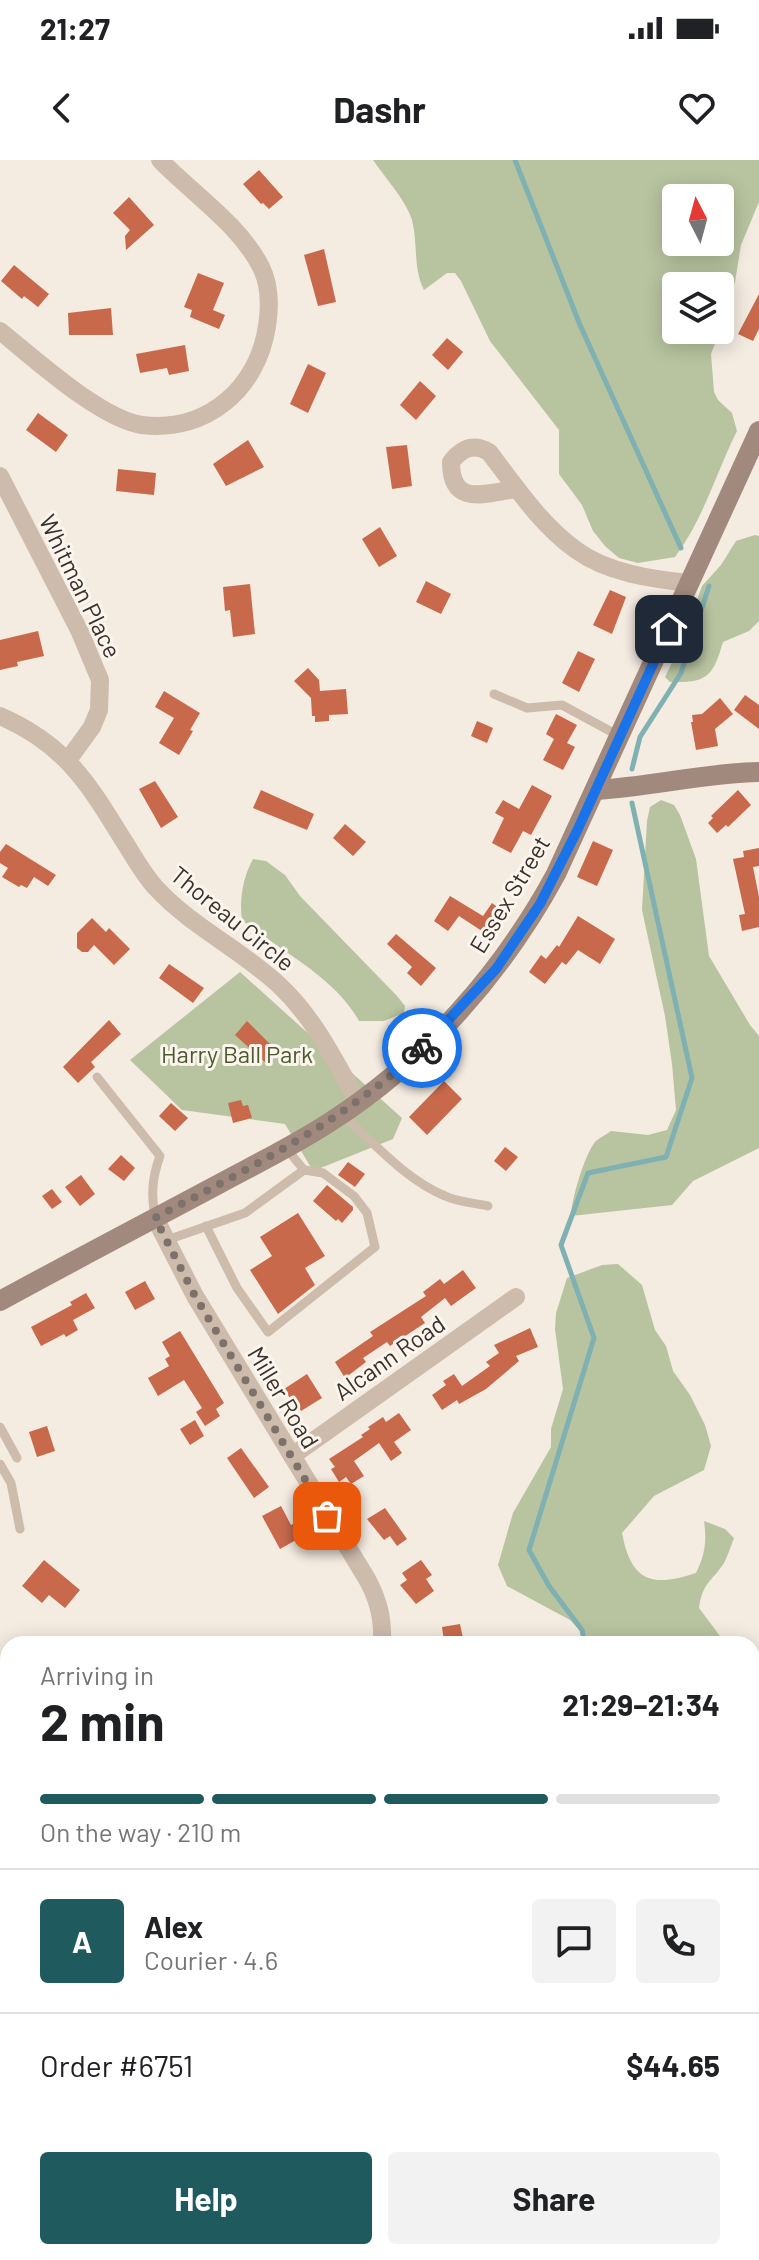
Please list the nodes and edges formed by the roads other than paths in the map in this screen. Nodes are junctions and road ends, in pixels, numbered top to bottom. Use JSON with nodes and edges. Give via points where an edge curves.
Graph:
{"nodes":[{"id":1,"x":160,"y":160,"type":"edge"},
{"id":2,"x":1,"y":334,"type":"edge"},
{"id":3,"x":759,"y":431,"type":"edge"},
{"id":4,"x":0,"y":476,"type":"edge"},
{"id":5,"x":516,"y":489,"type":"dead end"},
{"id":6,"x":689,"y":583,"type":"junction"},
{"id":7,"x":494,"y":694,"type":"dead end"},
{"id":8,"x":0,"y":716,"type":"edge"},
{"id":9,"x":621,"y":737,"type":"junction"},
{"id":10,"x":68,"y":760,"type":"junction"},
{"id":11,"x":759,"y":772,"type":"edge"},
{"id":12,"x":596,"y":790,"type":"junction"},
{"id":13,"x":97,"y":1077,"type":"dead end"},
{"id":14,"x":350,"y":1108,"type":"junction"},
{"id":15,"x":286,"y":1148,"type":"junction"},
{"id":16,"x":304,"y":1170,"type":"junction"},
{"id":17,"x":488,"y":1206,"type":"dead end"},
{"id":18,"x":155,"y":1218,"type":"junction"},
{"id":19,"x":206,"y":1226,"type":"junction"},
{"id":20,"x":167,"y":1240,"type":"junction"},
{"id":21,"x":516,"y":1297,"type":"dead end"},
{"id":22,"x":0,"y":1301,"type":"edge"},
{"id":23,"x":0,"y":1427,"type":"edge"},
{"id":24,"x":292,"y":1456,"type":"junction"},
{"id":25,"x":17,"y":1458,"type":"dead end"},
{"id":26,"x":0,"y":1464,"type":"edge"},
{"id":27,"x":20,"y":1529,"type":"dead end"},
{"id":28,"x":382,"y":1636,"type":"edge"}],
"edges":[{"from":1,"to":2,"type":"street","via":[[215,212],[263,270],[266,333],[254,372],[240,392],[185,421],[140,425],[90,401]]},
{"from":3,"to":6,"type":"main road","name":"Essex Street"},
{"from":4,"to":10,"type":"street","name":"Whitman Place","via":[[100,680],[99,710]]},
{"from":5,"to":6,"type":"street","via":[[558,534],[595,561]]},
{"from":6,"to":9,"type":"main road","name":"Essex Street"},
{"from":7,"to":9,"type":"lane","via":[[527,708],[562,705]]},
{"from":8,"to":10,"type":"street","name":"Thoreau Circle"},
{"from":9,"to":12,"type":"main road","name":"Essex Street"},
{"from":10,"to":14,"type":"street","name":"Thoreau Circle","via":[[155,887],[254,964],[303,1011],[323,1038]]},
{"from":11,"to":12,"type":"main road"},
{"from":12,"to":14,"type":"main road","name":"Essex Street","via":[[540,904],[496,969],[420,1050]]},
{"from":13,"to":18,"type":"lane","via":[[160,1156],[151,1191]]},
{"from":14,"to":15,"type":"main road","name":"Essex Street"},
{"from":14,"to":17,"type":"lane","via":[[397,1166],[447,1198]]},
{"from":15,"to":16,"type":"lane"},
{"from":15,"to":18,"type":"main road","name":"Essex Street"},
{"from":16,"to":19,"type":"lane","via":[[245,1213]]},
{"from":16,"to":19,"type":"lane","via":[[323,1173],[354,1196],[367,1213],[375,1247],[268,1332],[237,1288]]},
{"from":18,"to":20,"type":"street","name":"Miller Road"},
{"from":18,"to":22,"type":"main road","name":"Essex Street"},
{"from":19,"to":20,"type":"lane"},
{"from":20,"to":24,"type":"street","name":"Miller Road"},
{"from":21,"to":24,"type":"street","name":"Alcann Road"},
{"from":23,"to":25,"type":"lane"},
{"from":24,"to":28,"type":"street","name":"Miller Road","via":[[379,1601]]},
{"from":26,"to":27,"type":"lane","via":[[11,1483]]}]}
